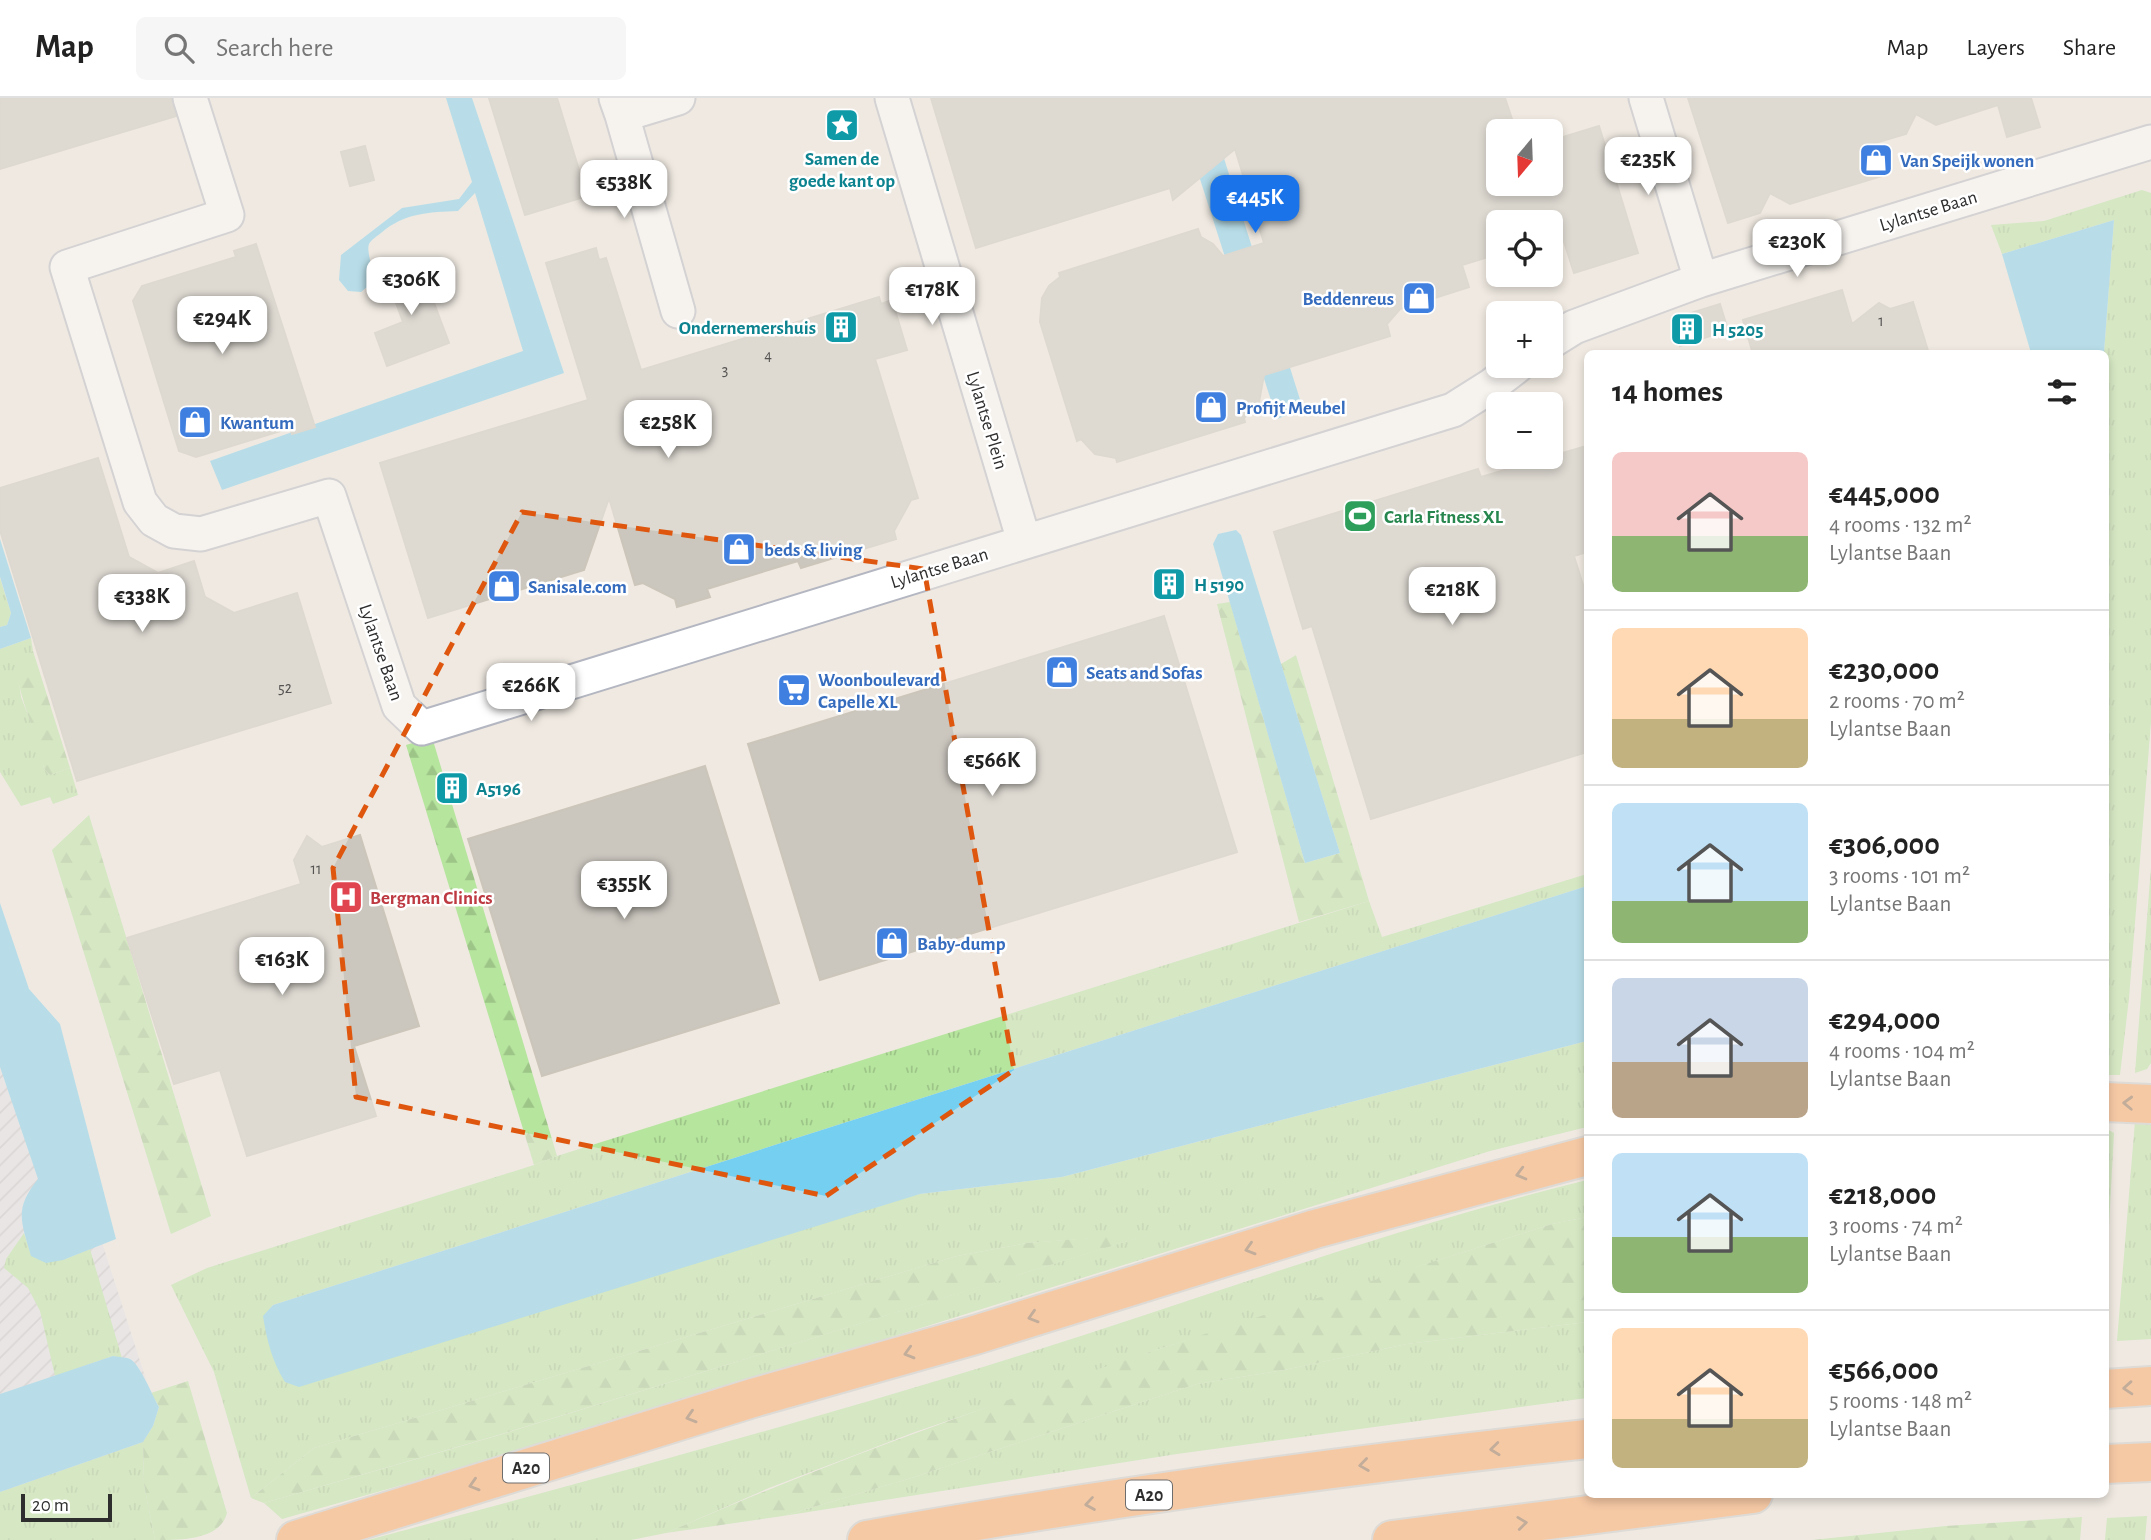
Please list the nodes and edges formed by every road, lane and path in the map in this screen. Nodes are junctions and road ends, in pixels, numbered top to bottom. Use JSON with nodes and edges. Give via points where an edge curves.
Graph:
{"nodes":[{"id":1,"x":190,"y":98,"type":"edge"},
{"id":2,"x":678,"y":98,"type":"edge"},
{"id":3,"x":892,"y":98,"type":"edge"},
{"id":4,"x":1646,"y":98,"type":"edge"},
{"id":5,"x":619,"y":107,"type":"edge"},
{"id":6,"x":2151,"y":142,"type":"edge"},
{"id":7,"x":1701,"y":280,"type":"junction"},
{"id":8,"x":678,"y":311,"type":"dead end"},
{"id":9,"x":1563,"y":334,"type":"edge"},
{"id":10,"x":1502,"y":378,"type":"edge"},
{"id":11,"x":1024,"y":541,"type":"junction"},
{"id":12,"x":2109,"y":1102,"type":"edge"},
{"id":13,"x":2151,"y":1104,"type":"edge"},
{"id":14,"x":1584,"y":1157,"type":"edge"},
{"id":15,"x":2151,"y":1386,"type":"edge"},
{"id":16,"x":2109,"y":1390,"type":"edge"},
{"id":17,"x":1584,"y":1439,"type":"edge"},
{"id":18,"x":2151,"y":1462,"type":"edge"},
{"id":19,"x":2109,"y":1464,"type":"edge"},
{"id":20,"x":1722,"y":1498,"type":"edge"},
{"id":21,"x":296,"y":1540,"type":"edge"},
{"id":22,"x":867,"y":1540,"type":"edge"},
{"id":23,"x":1392,"y":1540,"type":"edge"}],
"edges":[{"from":1,"to":11,"type":"street","name":"Lylantse Baan","via":[[227,215],[66,267],[140,502],[164,526],[201,534],[330,496],[398,706],[422,728]]},
{"from":2,"to":5,"type":"street"},
{"from":3,"to":11,"type":"street","name":"Lylantse Plein"},
{"from":4,"to":7,"type":"street"},
{"from":5,"to":8,"type":"street"},
{"from":6,"to":7,"type":"street","name":"Lylantse Baan"},
{"from":7,"to":9,"type":"street","name":"Lylantse Baan"},
{"from":10,"to":11,"type":"street","name":"Lylantse Baan","via":[[1453,410]]},
{"from":13,"to":12,"type":"highway","one_way":true},
{"from":14,"to":21,"type":"highway","number":"A20","one_way":true,"via":[[1315,1229]]},
{"from":15,"to":16,"type":"highway","one_way":true},
{"from":17,"to":22,"type":"highway","number":"A20","one_way":true,"via":[[1175,1491]]},
{"from":18,"to":19,"type":"highway"},
{"from":23,"to":20,"type":"highway","one_way":true}]}
